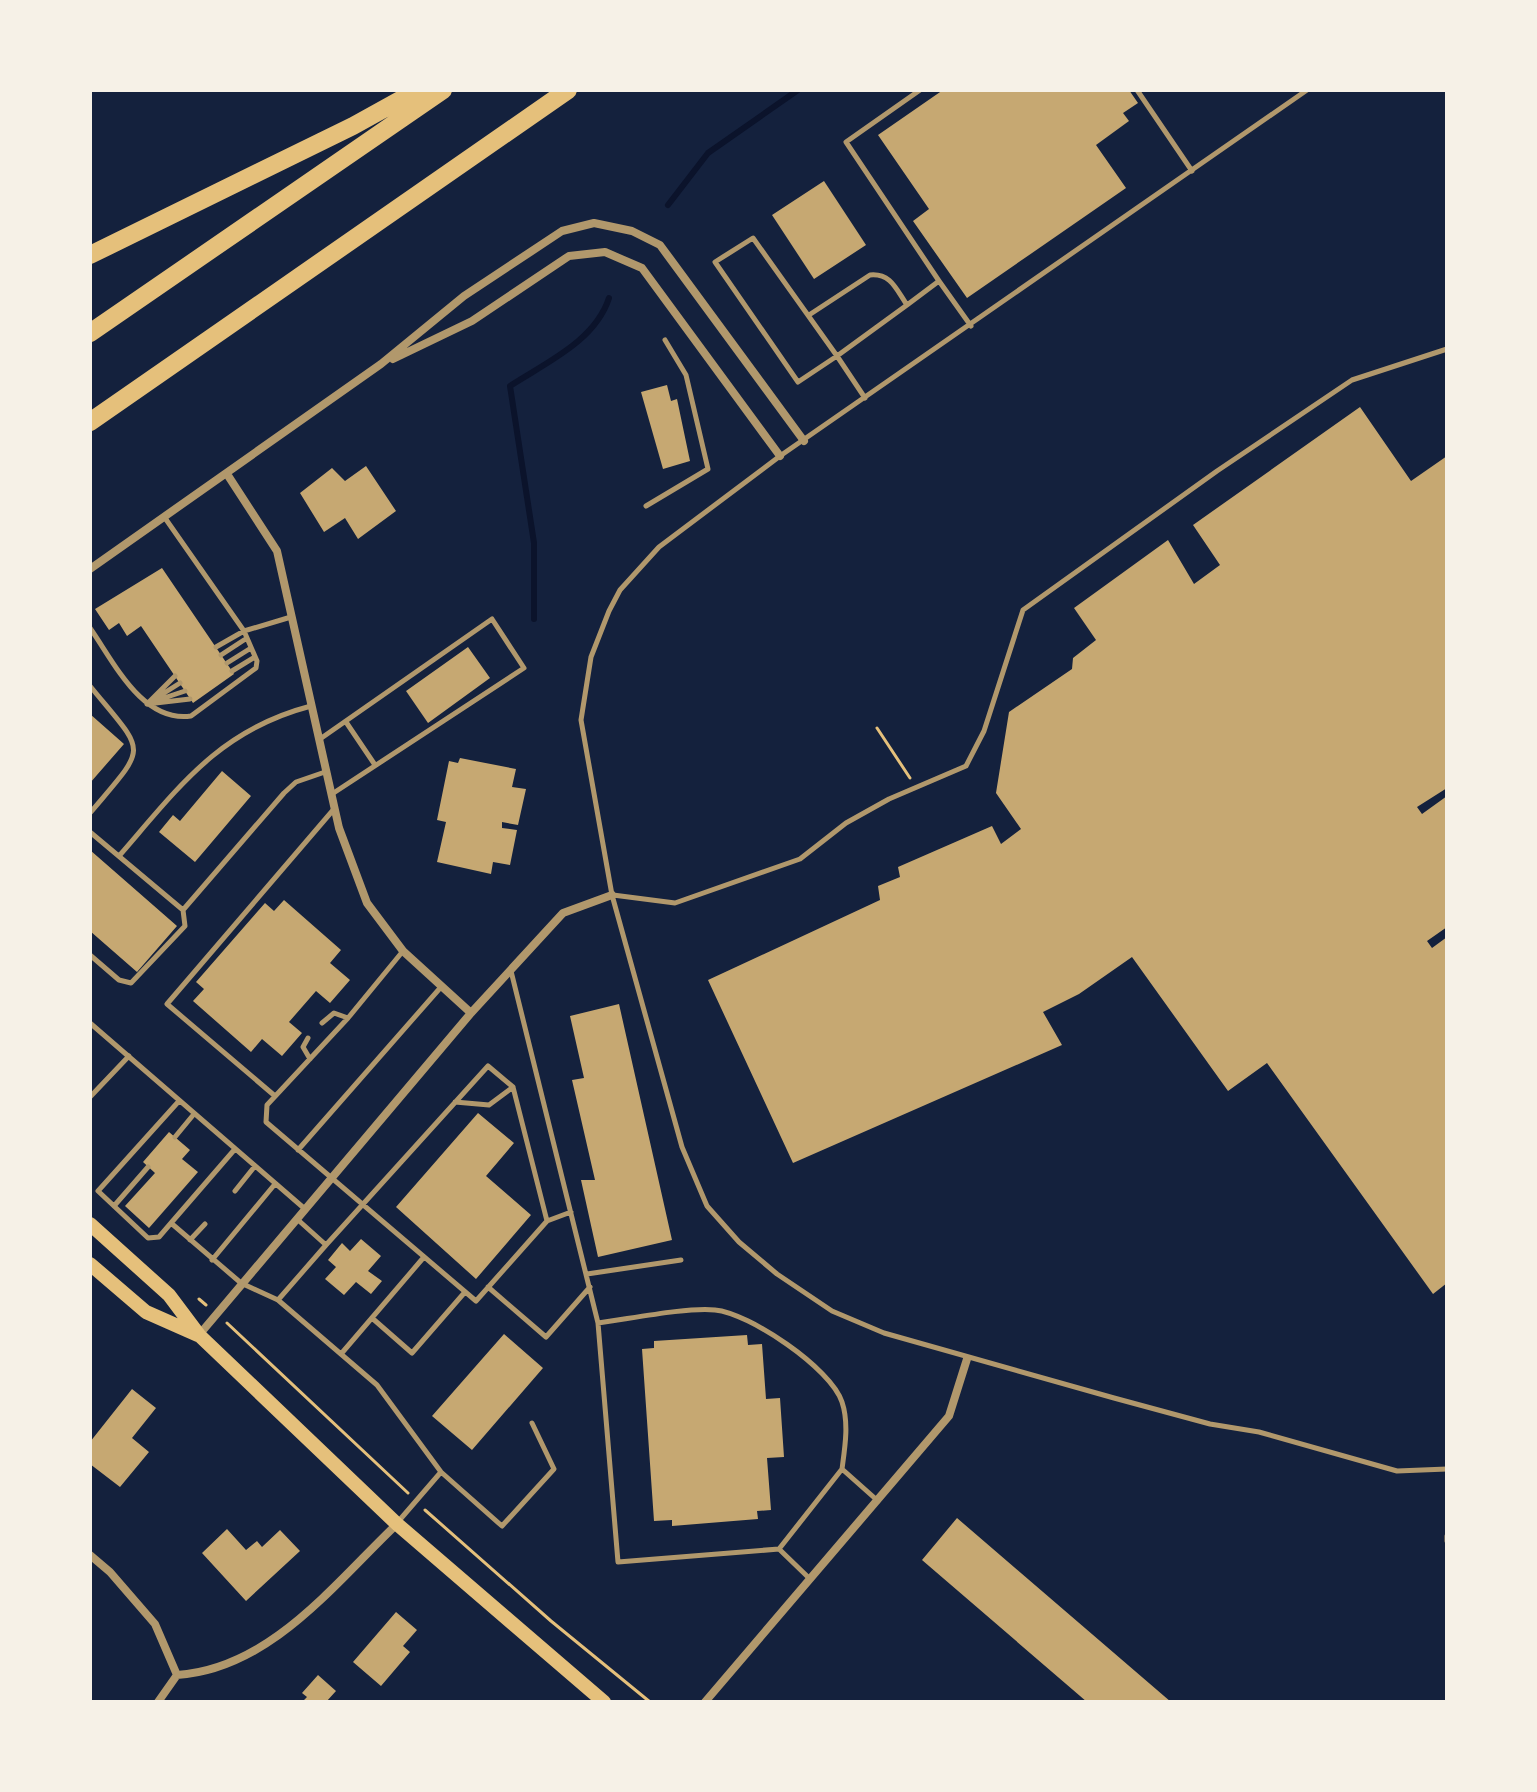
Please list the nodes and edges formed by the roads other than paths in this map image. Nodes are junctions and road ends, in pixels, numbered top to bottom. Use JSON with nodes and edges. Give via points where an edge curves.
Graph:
{"nodes":[{"id":1,"x":418,"y":90,"type":"edge"},
{"id":2,"x":443,"y":90,"type":"edge"},
{"id":3,"x":568,"y":90,"type":"edge"},
{"id":4,"x":920,"y":90,"type":"edge"},
{"id":5,"x":1137,"y":90,"type":"edge"},
{"id":6,"x":1307,"y":90,"type":"edge"},
{"id":7,"x":1192,"y":171,"type":"junction"},
{"id":8,"x":90,"y":255,"type":"edge"},
{"id":9,"x":939,"y":281,"type":"junction"},
{"id":10,"x":907,"y":305,"type":"junction"},
{"id":11,"x":809,"y":315,"type":"junction"},
{"id":12,"x":971,"y":326,"type":"junction"},
{"id":13,"x":90,"y":333,"type":"edge"},
{"id":14,"x":665,"y":340,"type":"dead end"},
{"id":15,"x":1447,"y":349,"type":"edge"},
{"id":16,"x":837,"y":356,"type":"junction"},
{"id":17,"x":381,"y":364,"type":"junction"},
{"id":18,"x":865,"y":398,"type":"junction"},
{"id":19,"x":90,"y":422,"type":"edge"},
{"id":20,"x":804,"y":441,"type":"junction"},
{"id":21,"x":780,"y":456,"type":"junction"},
{"id":22,"x":227,"y":474,"type":"junction"},
{"id":23,"x":646,"y":506,"type":"dead end"},
{"id":24,"x":165,"y":518,"type":"junction"},
{"id":25,"x":90,"y":569,"type":"edge"},
{"id":26,"x":292,"y":616,"type":"junction"},
{"id":27,"x":90,"y":628,"type":"edge"},
{"id":28,"x":244,"y":631,"type":"junction"},
{"id":29,"x":247,"y":638,"type":"junction"},
{"id":30,"x":216,"y":647,"type":"dead end"},
{"id":31,"x":251,"y":648,"type":"junction"},
{"id":32,"x":221,"y":655,"type":"dead end"},
{"id":33,"x":255,"y":657,"type":"junction"},
{"id":34,"x":227,"y":663,"type":"dead end"},
{"id":35,"x":232,"y":671,"type":"dead end"},
{"id":36,"x":175,"y":676,"type":"dead end"},
{"id":37,"x":180,"y":683,"type":"dead end"},
{"id":38,"x":90,"y":686,"type":"edge"},
{"id":39,"x":185,"y":691,"type":"dead end"},
{"id":40,"x":190,"y":699,"type":"dead end"},
{"id":41,"x":146,"y":704,"type":"junction"},
{"id":42,"x":312,"y":705,"type":"junction"},
{"id":43,"x":346,"y":722,"type":"junction"},
{"id":44,"x":319,"y":740,"type":"junction"},
{"id":45,"x":375,"y":765,"type":"junction"},
{"id":46,"x":326,"y":771,"type":"junction"},
{"id":47,"x":331,"y":794,"type":"junction"},
{"id":48,"x":334,"y":808,"type":"junction"},
{"id":49,"x":90,"y":813,"type":"edge"},
{"id":50,"x":90,"y":832,"type":"edge"},
{"id":51,"x":118,"y":856,"type":"junction"},
{"id":52,"x":612,"y":895,"type":"junction"},
{"id":53,"x":183,"y":910,"type":"junction"},
{"id":54,"x":403,"y":951,"type":"junction"},
{"id":55,"x":90,"y":955,"type":"edge"},
{"id":56,"x":511,"y":971,"type":"junction"},
{"id":57,"x":441,"y":987,"type":"junction"},
{"id":58,"x":471,"y":1013,"type":"junction"},
{"id":59,"x":348,"y":1018,"type":"junction"},
{"id":60,"x":90,"y":1023,"type":"edge"},
{"id":61,"x":322,"y":1023,"type":"dead end"},
{"id":62,"x":308,"y":1038,"type":"dead end"},
{"id":63,"x":129,"y":1056,"type":"junction"},
{"id":64,"x":310,"y":1059,"type":"junction"},
{"id":65,"x":513,"y":1087,"type":"junction"},
{"id":66,"x":275,"y":1096,"type":"junction"},
{"id":67,"x":90,"y":1097,"type":"edge"},
{"id":68,"x":179,"y":1101,"type":"junction"},
{"id":69,"x":455,"y":1102,"type":"junction"},
{"id":70,"x":194,"y":1114,"type":"junction"},
{"id":71,"x":175,"y":1137,"type":"dead end"},
{"id":72,"x":235,"y":1149,"type":"junction"},
{"id":73,"x":298,"y":1150,"type":"junction"},
{"id":74,"x":255,"y":1166,"type":"junction"},
{"id":75,"x":148,"y":1167,"type":"dead end"},
{"id":76,"x":330,"y":1178,"type":"junction"},
{"id":77,"x":90,"y":1184,"type":"edge"},
{"id":78,"x":275,"y":1184,"type":"junction"},
{"id":79,"x":98,"y":1191,"type":"junction"},
{"id":80,"x":235,"y":1191,"type":"dead end"},
{"id":81,"x":361,"y":1205,"type":"junction"},
{"id":82,"x":114,"y":1206,"type":"junction"},
{"id":83,"x":305,"y":1209,"type":"junction"},
{"id":84,"x":571,"y":1212,"type":"junction"},
{"id":85,"x":296,"y":1219,"type":"junction"},
{"id":86,"x":547,"y":1221,"type":"junction"},
{"id":87,"x":171,"y":1223,"type":"junction"},
{"id":88,"x":90,"y":1224,"type":"edge"},
{"id":89,"x":205,"y":1224,"type":"dead end"},
{"id":90,"x":190,"y":1240,"type":"junction"},
{"id":91,"x":326,"y":1245,"type":"junction"},
{"id":92,"x":424,"y":1257,"type":"junction"},
{"id":93,"x":212,"y":1260,"type":"junction"},
{"id":94,"x":681,"y":1260,"type":"dead end"},
{"id":95,"x":90,"y":1264,"type":"edge"},
{"id":96,"x":587,"y":1274,"type":"junction"},
{"id":97,"x":241,"y":1283,"type":"junction"},
{"id":98,"x":488,"y":1287,"type":"junction"},
{"id":99,"x":590,"y":1287,"type":"junction"},
{"id":100,"x":465,"y":1292,"type":"junction"},
{"id":101,"x":278,"y":1300,"type":"junction"},
{"id":102,"x":372,"y":1318,"type":"junction"},
{"id":103,"x":598,"y":1323,"type":"junction"},
{"id":104,"x":199,"y":1335,"type":"junction"},
{"id":105,"x":341,"y":1354,"type":"junction"},
{"id":106,"x":967,"y":1359,"type":"junction"},
{"id":107,"x":532,"y":1423,"type":"dead end"},
{"id":108,"x":842,"y":1469,"type":"junction"},
{"id":109,"x":1447,"y":1469,"type":"edge"},
{"id":110,"x":441,"y":1472,"type":"junction"},
{"id":111,"x":879,"y":1502,"type":"junction"},
{"id":112,"x":397,"y":1524,"type":"junction"},
{"id":113,"x":779,"y":1549,"type":"junction"},
{"id":114,"x":90,"y":1555,"type":"edge"},
{"id":115,"x":811,"y":1580,"type":"junction"},
{"id":116,"x":177,"y":1675,"type":"junction"},
{"id":117,"x":158,"y":1702,"type":"edge"},
{"id":118,"x":604,"y":1702,"type":"edge"},
{"id":119,"x":705,"y":1702,"type":"edge"}],
"edges":[{"from":1,"to":8,"type":"highway"},
{"from":2,"to":13,"type":"highway"},
{"from":3,"to":19,"type":"highway"},
{"from":4,"to":9,"type":"lane","via":[[846,142]]},
{"from":5,"to":7,"type":"lane"},
{"from":6,"to":7,"type":"lane"},
{"from":7,"to":12,"type":"lane"},
{"from":9,"to":10,"type":"lane"},
{"from":9,"to":12,"type":"lane"},
{"from":10,"to":11,"type":"lane","via":[[891,279],[870,275]]},
{"from":10,"to":16,"type":"lane"},
{"from":11,"to":16,"type":"lane"},
{"from":11,"to":16,"type":"lane","via":[[753,238],[715,262],[798,382]]},
{"from":12,"to":18,"type":"lane"},
{"from":14,"to":23,"type":"lane","via":[[686,375],[708,469]]},
{"from":15,"to":52,"type":"lane","via":[[1352,380],[1023,610],[984,731],[966,766],[846,823],[800,859],[694,898],[675,903]]},
{"from":16,"to":18,"type":"lane"},
{"from":17,"to":20,"type":"street","via":[[464,296],[562,231],[594,223],[632,231],[660,245]]},
{"from":17,"to":21,"type":"street","via":[[472,321],[569,256],[605,252],[642,268]]},
{"from":17,"to":22,"type":"street"},
{"from":18,"to":20,"type":"lane"},
{"from":20,"to":21,"type":"lane"},
{"from":21,"to":52,"type":"lane","via":[[659,547],[614,600],[591,657],[581,720]]},
{"from":22,"to":24,"type":"street"},
{"from":22,"to":26,"type":"street","via":[[277,551]]},
{"from":24,"to":25,"type":"street"},
{"from":24,"to":28,"type":"lane"},
{"from":26,"to":28,"type":"lane"},
{"from":26,"to":42,"type":"street"},
{"from":27,"to":41,"type":"lane"},
{"from":28,"to":29,"type":"lane"},
{"from":28,"to":30,"type":"lane"},
{"from":29,"to":31,"type":"lane"},
{"from":29,"to":32,"type":"lane"},
{"from":31,"to":33,"type":"lane"},
{"from":31,"to":34,"type":"lane"},
{"from":33,"to":35,"type":"lane"},
{"from":33,"to":41,"type":"lane","via":[[252,673],[191,716],[169,716]]},
{"from":36,"to":41,"type":"lane"},
{"from":37,"to":41,"type":"lane"},
{"from":38,"to":49,"type":"lane","via":[[136,750],[132,763]]},
{"from":39,"to":41,"type":"lane"},
{"from":40,"to":41,"type":"lane"},
{"from":42,"to":44,"type":"street"},
{"from":42,"to":51,"type":"lane","via":[[274,716],[211,755]]},
{"from":43,"to":44,"type":"lane"},
{"from":43,"to":45,"type":"lane"},
{"from":43,"to":45,"type":"lane","via":[[492,619],[524,668]]},
{"from":44,"to":46,"type":"street"},
{"from":45,"to":47,"type":"lane"},
{"from":46,"to":47,"type":"street"},
{"from":46,"to":53,"type":"lane","via":[[296,782],[284,793]]},
{"from":47,"to":48,"type":"street"},
{"from":48,"to":54,"type":"street","via":[[367,903]]},
{"from":48,"to":66,"type":"lane","via":[[167,1004]]},
{"from":50,"to":51,"type":"lane"},
{"from":51,"to":53,"type":"lane"},
{"from":52,"to":56,"type":"street","via":[[563,913]]},
{"from":52,"to":106,"type":"lane","via":[[682,1147],[707,1206],[777,1274],[832,1311]]},
{"from":53,"to":55,"type":"lane","via":[[185,926],[131,983],[119,980]]},
{"from":54,"to":57,"type":"street"},
{"from":54,"to":59,"type":"lane"},
{"from":56,"to":58,"type":"street"},
{"from":56,"to":84,"type":"lane"},
{"from":57,"to":58,"type":"street"},
{"from":57,"to":73,"type":"lane"},
{"from":58,"to":76,"type":"street"},
{"from":59,"to":61,"type":"lane","via":[[334,1013]]},
{"from":59,"to":64,"type":"lane"},
{"from":60,"to":63,"type":"lane"},
{"from":62,"to":64,"type":"lane","via":[[303,1047]]},
{"from":63,"to":67,"type":"lane"},
{"from":63,"to":68,"type":"lane"},
{"from":64,"to":66,"type":"lane"},
{"from":65,"to":69,"type":"lane","via":[[489,1105]]},
{"from":65,"to":69,"type":"lane","via":[[488,1066]]},
{"from":65,"to":86,"type":"lane"},
{"from":66,"to":73,"type":"lane","via":[[267,1105],[266,1122]]},
{"from":68,"to":70,"type":"lane"},
{"from":68,"to":79,"type":"lane"},
{"from":69,"to":81,"type":"lane"},
{"from":70,"to":71,"type":"lane"},
{"from":70,"to":72,"type":"lane"},
{"from":72,"to":74,"type":"lane"},
{"from":72,"to":87,"type":"lane"},
{"from":73,"to":76,"type":"lane"},
{"from":74,"to":78,"type":"lane"},
{"from":74,"to":80,"type":"lane"},
{"from":75,"to":82,"type":"lane"},
{"from":76,"to":81,"type":"lane"},
{"from":76,"to":83,"type":"street"},
{"from":77,"to":79,"type":"lane"},
{"from":78,"to":83,"type":"lane"},
{"from":78,"to":93,"type":"lane"},
{"from":79,"to":82,"type":"lane"},
{"from":81,"to":91,"type":"lane"},
{"from":81,"to":92,"type":"lane"},
{"from":82,"to":87,"type":"lane","via":[[148,1238],[159,1237]]},
{"from":83,"to":85,"type":"street"},
{"from":84,"to":86,"type":"lane"},
{"from":84,"to":96,"type":"lane"},
{"from":85,"to":91,"type":"lane"},
{"from":85,"to":97,"type":"street"},
{"from":86,"to":98,"type":"lane"},
{"from":87,"to":90,"type":"lane"},
{"from":88,"to":104,"type":"main road","via":[[169,1295]]},
{"from":89,"to":90,"type":"lane"},
{"from":90,"to":93,"type":"lane"},
{"from":91,"to":101,"type":"lane"},
{"from":92,"to":100,"type":"lane"},
{"from":92,"to":102,"type":"lane"},
{"from":93,"to":97,"type":"lane"},
{"from":94,"to":96,"type":"lane"},
{"from":95,"to":104,"type":"main road","via":[[146,1312]]},
{"from":96,"to":99,"type":"lane"},
{"from":97,"to":101,"type":"lane"},
{"from":97,"to":104,"type":"street"},
{"from":98,"to":99,"type":"lane","via":[[546,1337]]},
{"from":98,"to":100,"type":"lane","via":[[476,1301]]},
{"from":99,"to":103,"type":"lane"},
{"from":100,"to":102,"type":"lane","via":[[412,1353]]},
{"from":101,"to":105,"type":"lane"},
{"from":102,"to":105,"type":"lane"},
{"from":103,"to":108,"type":"lane","via":[[715,1310],[774,1335],[818,1371],[841,1399],[846,1431]]},
{"from":103,"to":113,"type":"lane","via":[[618,1562]]},
{"from":104,"to":112,"type":"main road"},
{"from":105,"to":110,"type":"lane","via":[[377,1385]]},
{"from":106,"to":109,"type":"lane","via":[[1397,1471]]},
{"from":106,"to":111,"type":"street","via":[[949,1416]]},
{"from":107,"to":110,"type":"lane","via":[[554,1469],[502,1526]]},
{"from":108,"to":111,"type":"lane"},
{"from":108,"to":113,"type":"lane"},
{"from":110,"to":112,"type":"lane"},
{"from":111,"to":115,"type":"street"},
{"from":112,"to":116,"type":"street","via":[[265,1645],[235,1664]]},
{"from":112,"to":118,"type":"main road"},
{"from":113,"to":115,"type":"lane"},
{"from":114,"to":116,"type":"street","via":[[155,1624]]},
{"from":115,"to":119,"type":"street"},
{"from":116,"to":117,"type":"street"}]}
